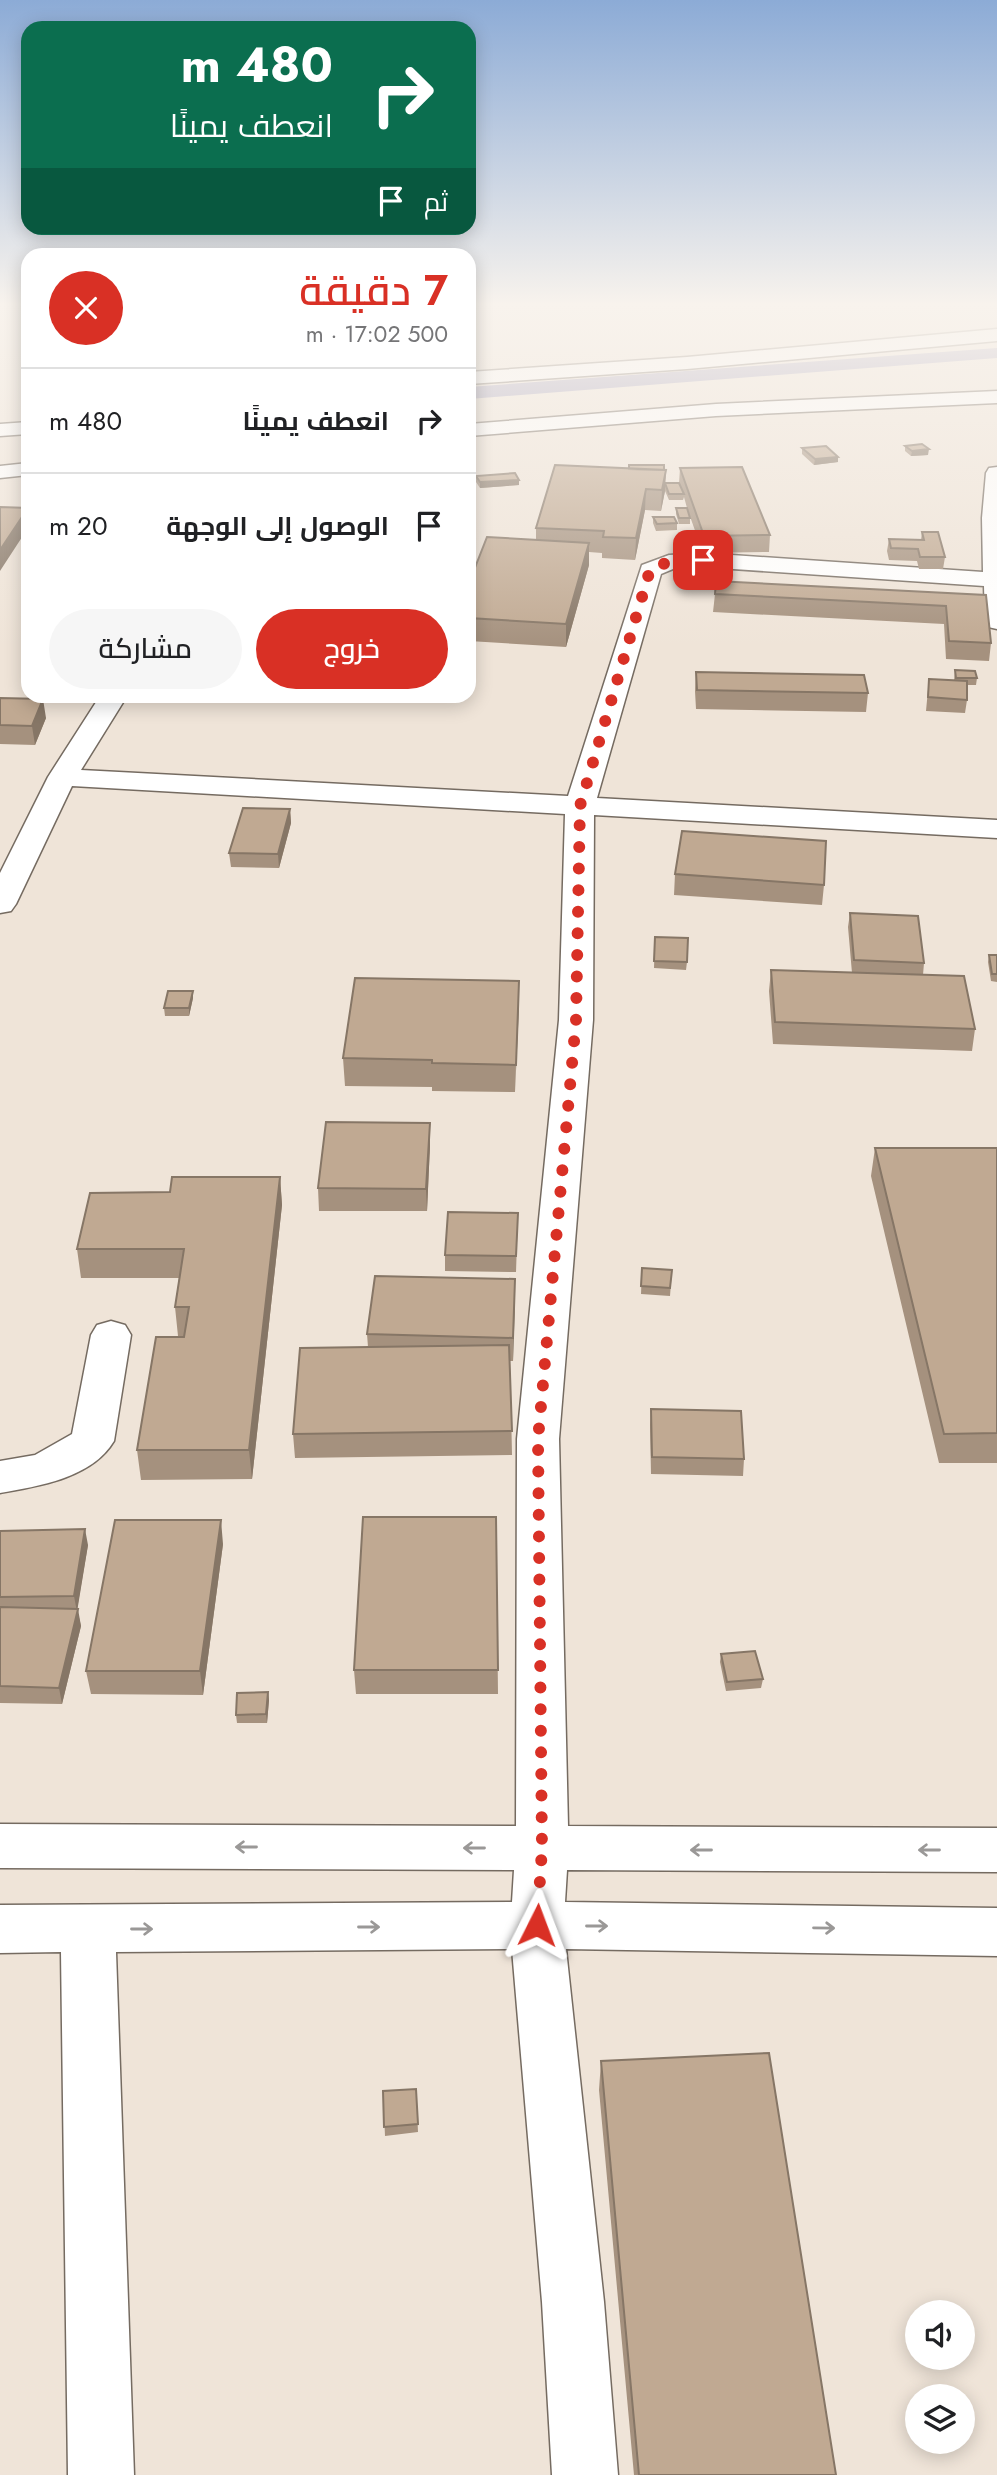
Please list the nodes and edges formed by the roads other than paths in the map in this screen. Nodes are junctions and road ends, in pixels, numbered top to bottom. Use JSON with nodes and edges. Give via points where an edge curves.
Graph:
{"nodes":[{"id":1,"x":623,"y":418,"type":"edge"},
{"id":2,"x":21,"y":428,"type":"edge"},
{"id":3,"x":476,"y":429,"type":"edge"},
{"id":4,"x":0,"y":430,"type":"edge"},
{"id":5,"x":21,"y":470,"type":"edge"},
{"id":6,"x":0,"y":472,"type":"edge"},
{"id":7,"x":997,"y":473,"type":"edge"},
{"id":8,"x":996,"y":580,"type":"edge"},
{"id":9,"x":997,"y":622,"type":"edge"},
{"id":10,"x":110,"y":703,"type":"edge"},
{"id":11,"x":62,"y":777,"type":"junction"},
{"id":12,"x":580,"y":806,"type":"junction"},
{"id":13,"x":997,"y":829,"type":"edge"},
{"id":14,"x":0,"y":904,"type":"edge"},
{"id":15,"x":111,"y":1335,"type":"dead end"},
{"id":16,"x":0,"y":1477,"type":"edge"},
{"id":17,"x":0,"y":1846,"type":"edge"},
{"id":18,"x":542,"y":1849,"type":"junction"},
{"id":19,"x":997,"y":1850,"type":"edge"},
{"id":20,"x":537,"y":1925,"type":"junction"},
{"id":21,"x":0,"y":1929,"type":"edge"},
{"id":22,"x":88,"y":1929,"type":"junction"},
{"id":23,"x":997,"y":1932,"type":"edge"},
{"id":24,"x":102,"y":2475,"type":"edge"},
{"id":25,"x":585,"y":2475,"type":"edge"}],
"edges":[{"from":1,"to":3,"type":"street"},
{"from":2,"to":4,"type":"street"},
{"from":5,"to":6,"type":"street"},
{"from":7,"to":8,"type":"street","via":[[993,518]]},
{"from":8,"to":9,"type":"street"},
{"from":8,"to":12,"type":"street","via":[[703,560],[668,562],[650,570]]},
{"from":10,"to":11,"type":"street"},
{"from":11,"to":12,"type":"street"},
{"from":11,"to":14,"type":"street"},
{"from":12,"to":13,"type":"street"},
{"from":12,"to":18,"type":"street","via":[[576,1020],[538,1439]]},
{"from":15,"to":16,"type":"street","via":[[92,1441],[70,1459]]},
{"from":18,"to":17,"type":"street","one_way":true},
{"from":19,"to":18,"type":"street","one_way":true},
{"from":18,"to":20,"type":"street"},
{"from":22,"to":20,"type":"street","one_way":true},
{"from":20,"to":23,"type":"street","one_way":true},
{"from":20,"to":25,"type":"street"},
{"from":21,"to":22,"type":"street"},
{"from":22,"to":24,"type":"street"}]}
